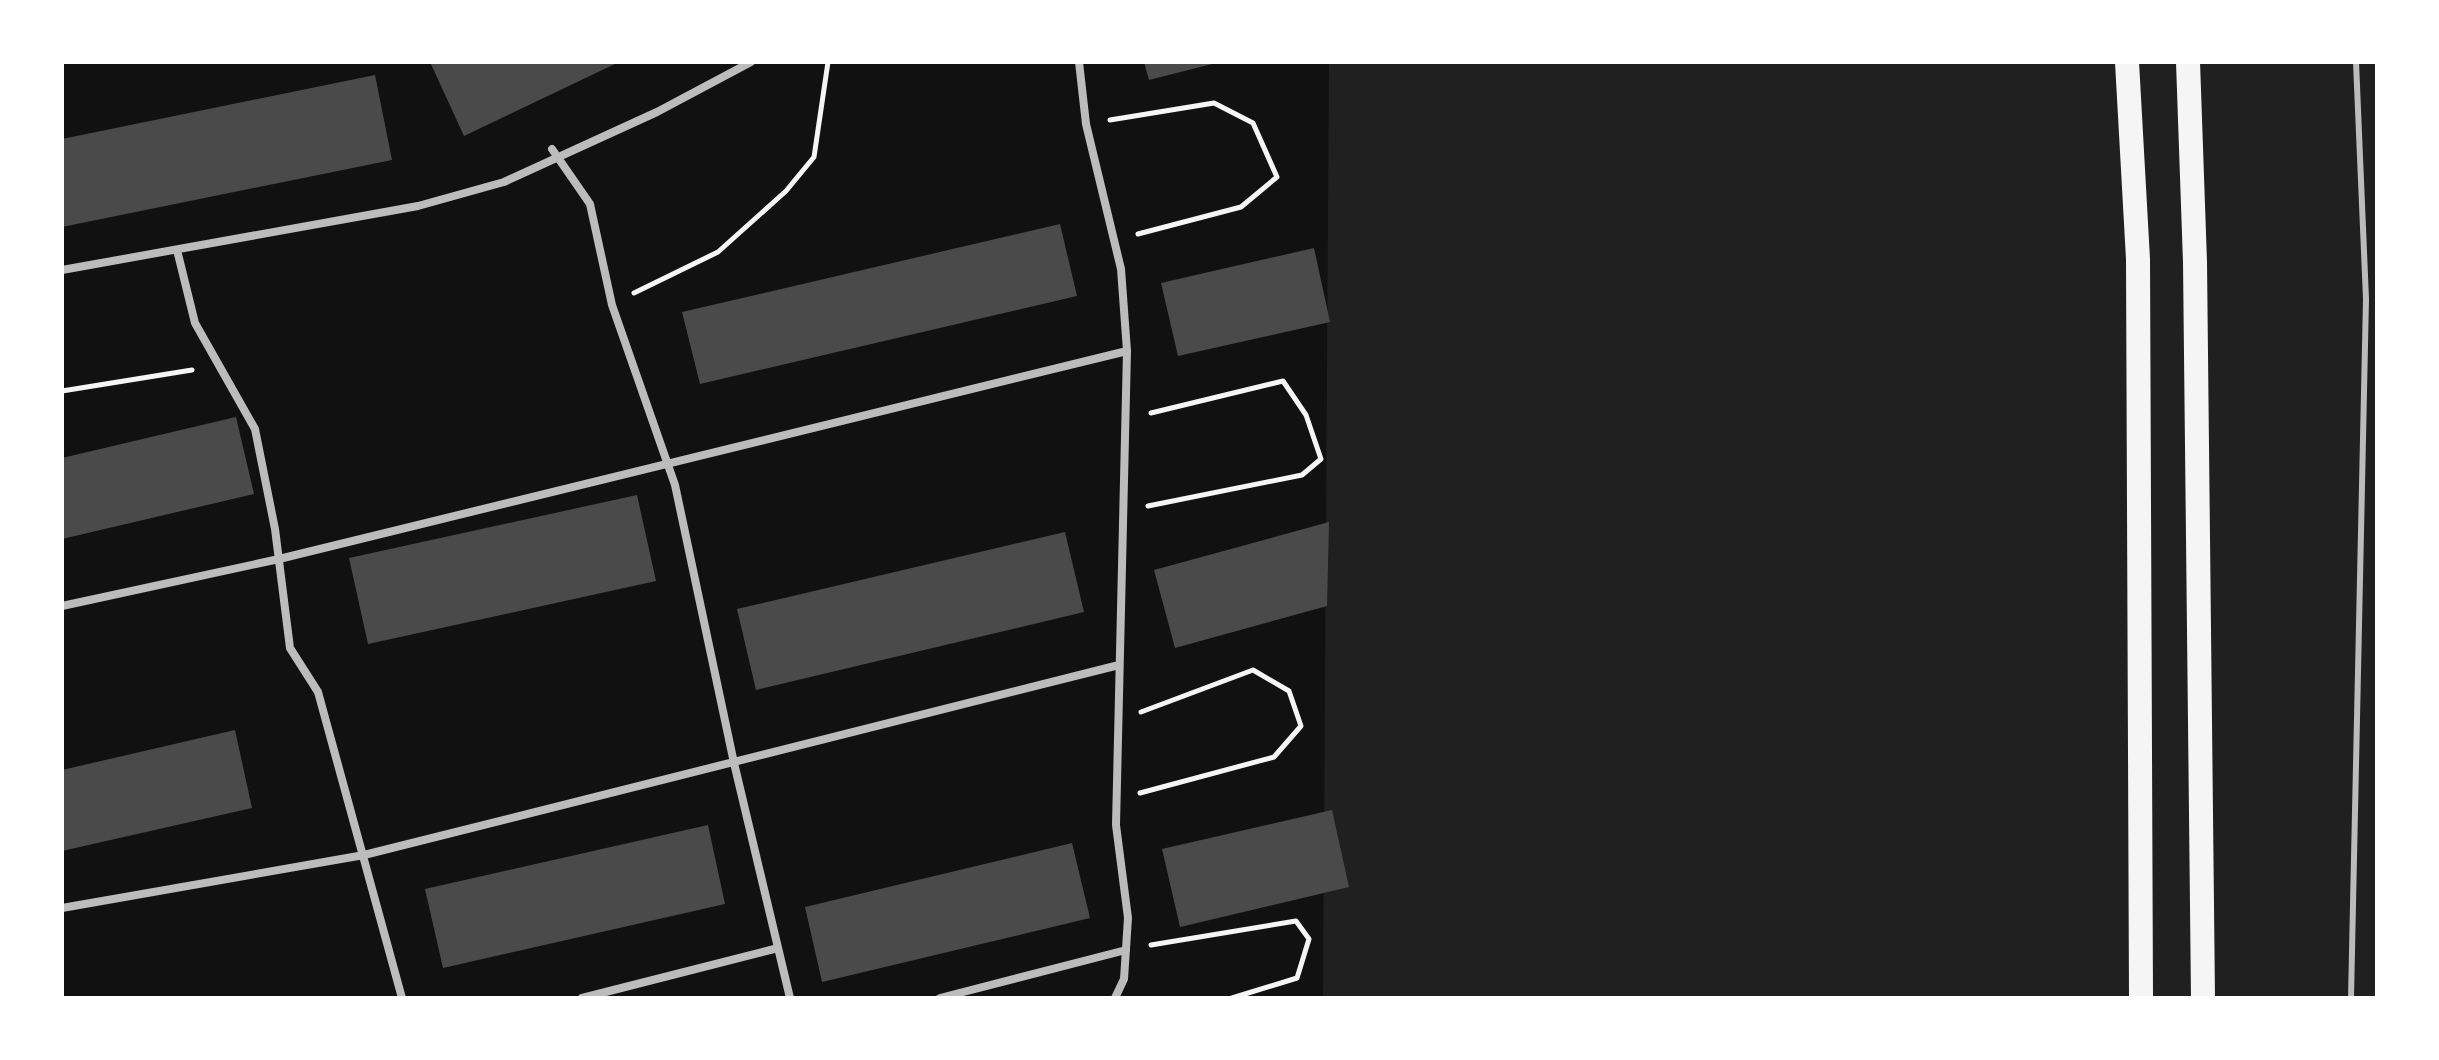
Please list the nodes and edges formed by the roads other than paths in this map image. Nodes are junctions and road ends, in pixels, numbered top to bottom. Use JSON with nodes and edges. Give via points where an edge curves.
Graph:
{"nodes":[{"id":1,"x":751,"y":62,"type":"edge"},
{"id":2,"x":1079,"y":62,"type":"edge"},
{"id":3,"x":2127,"y":62,"type":"edge"},
{"id":4,"x":2188,"y":62,"type":"edge"},
{"id":5,"x":2356,"y":62,"type":"edge"},
{"id":6,"x":552,"y":149,"type":"dead end"},
{"id":7,"x":558,"y":158,"type":"junction"},
{"id":8,"x":177,"y":250,"type":"junction"},
{"id":9,"x":62,"y":270,"type":"edge"},
{"id":10,"x":1127,"y":351,"type":"junction"},
{"id":11,"x":667,"y":462,"type":"junction"},
{"id":12,"x":279,"y":559,"type":"junction"},
{"id":13,"x":62,"y":606,"type":"edge"},
{"id":14,"x":1119,"y":665,"type":"junction"},
{"id":15,"x":734,"y":763,"type":"junction"},
{"id":16,"x":364,"y":855,"type":"junction"},
{"id":17,"x":62,"y":908,"type":"edge"},
{"id":18,"x":778,"y":948,"type":"junction"},
{"id":19,"x":1126,"y":950,"type":"junction"},
{"id":20,"x":402,"y":998,"type":"edge"},
{"id":21,"x":582,"y":998,"type":"edge"},
{"id":22,"x":790,"y":998,"type":"edge"},
{"id":23,"x":940,"y":998,"type":"edge"},
{"id":24,"x":1115,"y":998,"type":"edge"},
{"id":25,"x":2141,"y":998,"type":"edge"},
{"id":26,"x":2203,"y":998,"type":"edge"},
{"id":27,"x":2351,"y":998,"type":"edge"}],
"edges":[{"from":1,"to":7,"type":"street"},
{"from":2,"to":10,"type":"street","via":[[1086,124],[1121,269]]},
{"from":3,"to":25,"type":"highway","via":[[2138,259]]},
{"from":4,"to":26,"type":"highway"},
{"from":5,"to":27,"type":"lane","via":[[2366,299]]},
{"from":6,"to":7,"type":"street"},
{"from":7,"to":8,"type":"street","via":[[504,182],[418,206]]},
{"from":7,"to":11,"type":"street","via":[[590,204],[612,305]]},
{"from":8,"to":9,"type":"street"},
{"from":8,"to":12,"type":"street","via":[[195,323],[255,429]]},
{"from":10,"to":11,"type":"street"},
{"from":10,"to":14,"type":"street"},
{"from":11,"to":12,"type":"street"},
{"from":11,"to":15,"type":"street"},
{"from":12,"to":13,"type":"street"},
{"from":12,"to":16,"type":"street","via":[[290,648],[318,692]]},
{"from":14,"to":15,"type":"street"},
{"from":14,"to":19,"type":"street","via":[[1116,799],[1128,918]]},
{"from":15,"to":16,"type":"street"},
{"from":15,"to":18,"type":"street"},
{"from":16,"to":17,"type":"street"},
{"from":16,"to":20,"type":"street"},
{"from":18,"to":21,"type":"street"},
{"from":18,"to":22,"type":"street"},
{"from":19,"to":23,"type":"street"},
{"from":19,"to":24,"type":"street","via":[[1124,979]]}]}
